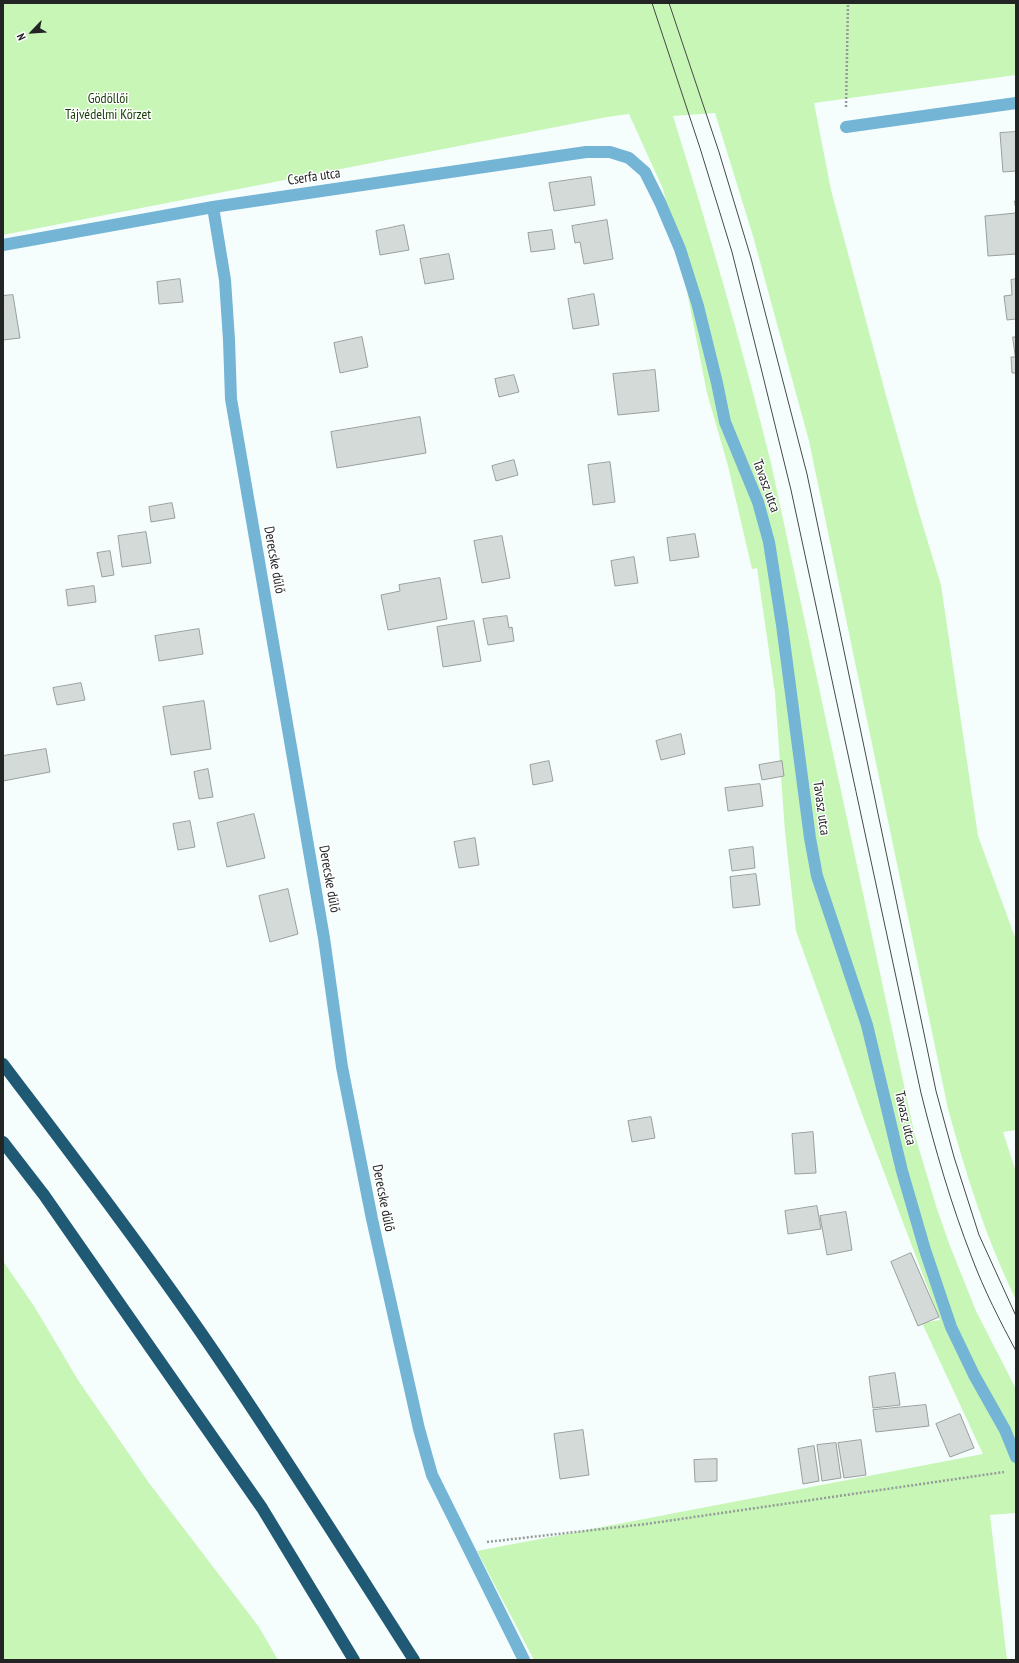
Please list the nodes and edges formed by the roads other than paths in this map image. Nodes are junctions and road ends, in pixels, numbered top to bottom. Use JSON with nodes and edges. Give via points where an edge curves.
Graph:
{"nodes":[{"id":1,"x":1016,"y":103,"type":"edge"},
{"id":2,"x":846,"y":127,"type":"road end"},
{"id":3,"x":629,"y":158,"type":"joint"},
{"id":4,"x":213,"y":207,"type":"junction"},
{"id":5,"x":3,"y":245,"type":"edge"},
{"id":6,"x":3,"y":1064,"type":"edge"},
{"id":7,"x":3,"y":1142,"type":"edge"},
{"id":8,"x":1016,"y":1457,"type":"edge"},
{"id":9,"x":354,"y":1660,"type":"edge"},
{"id":10,"x":414,"y":1660,"type":"edge"},
{"id":11,"x":524,"y":1660,"type":"edge"}],
"edges":[{"from":1,"to":2,"type":"street"},
{"from":3,"to":4,"type":"street","name":"Cserfa utca","via":[[610,152],[586,152]]},
{"from":3,"to":8,"type":"street","name":"Tavasz utca","via":[[645,172],[680,249],[698,306],[724,422],[758,502],[769,542],[817,876],[867,1025],[902,1171],[925,1250],[951,1327]]},
{"from":4,"to":5,"type":"street","name":"Cserfa utca"},
{"from":4,"to":11,"type":"street","name":"Derecske dűlő","via":[[224,280],[231,399],[324,938],[344,1075],[372,1219],[419,1429],[432,1475]]},
{"from":6,"to":10,"type":"highway","via":[[204,1336]]},
{"from":7,"to":9,"type":"highway","via":[[44,1195],[262,1508]]}]}
